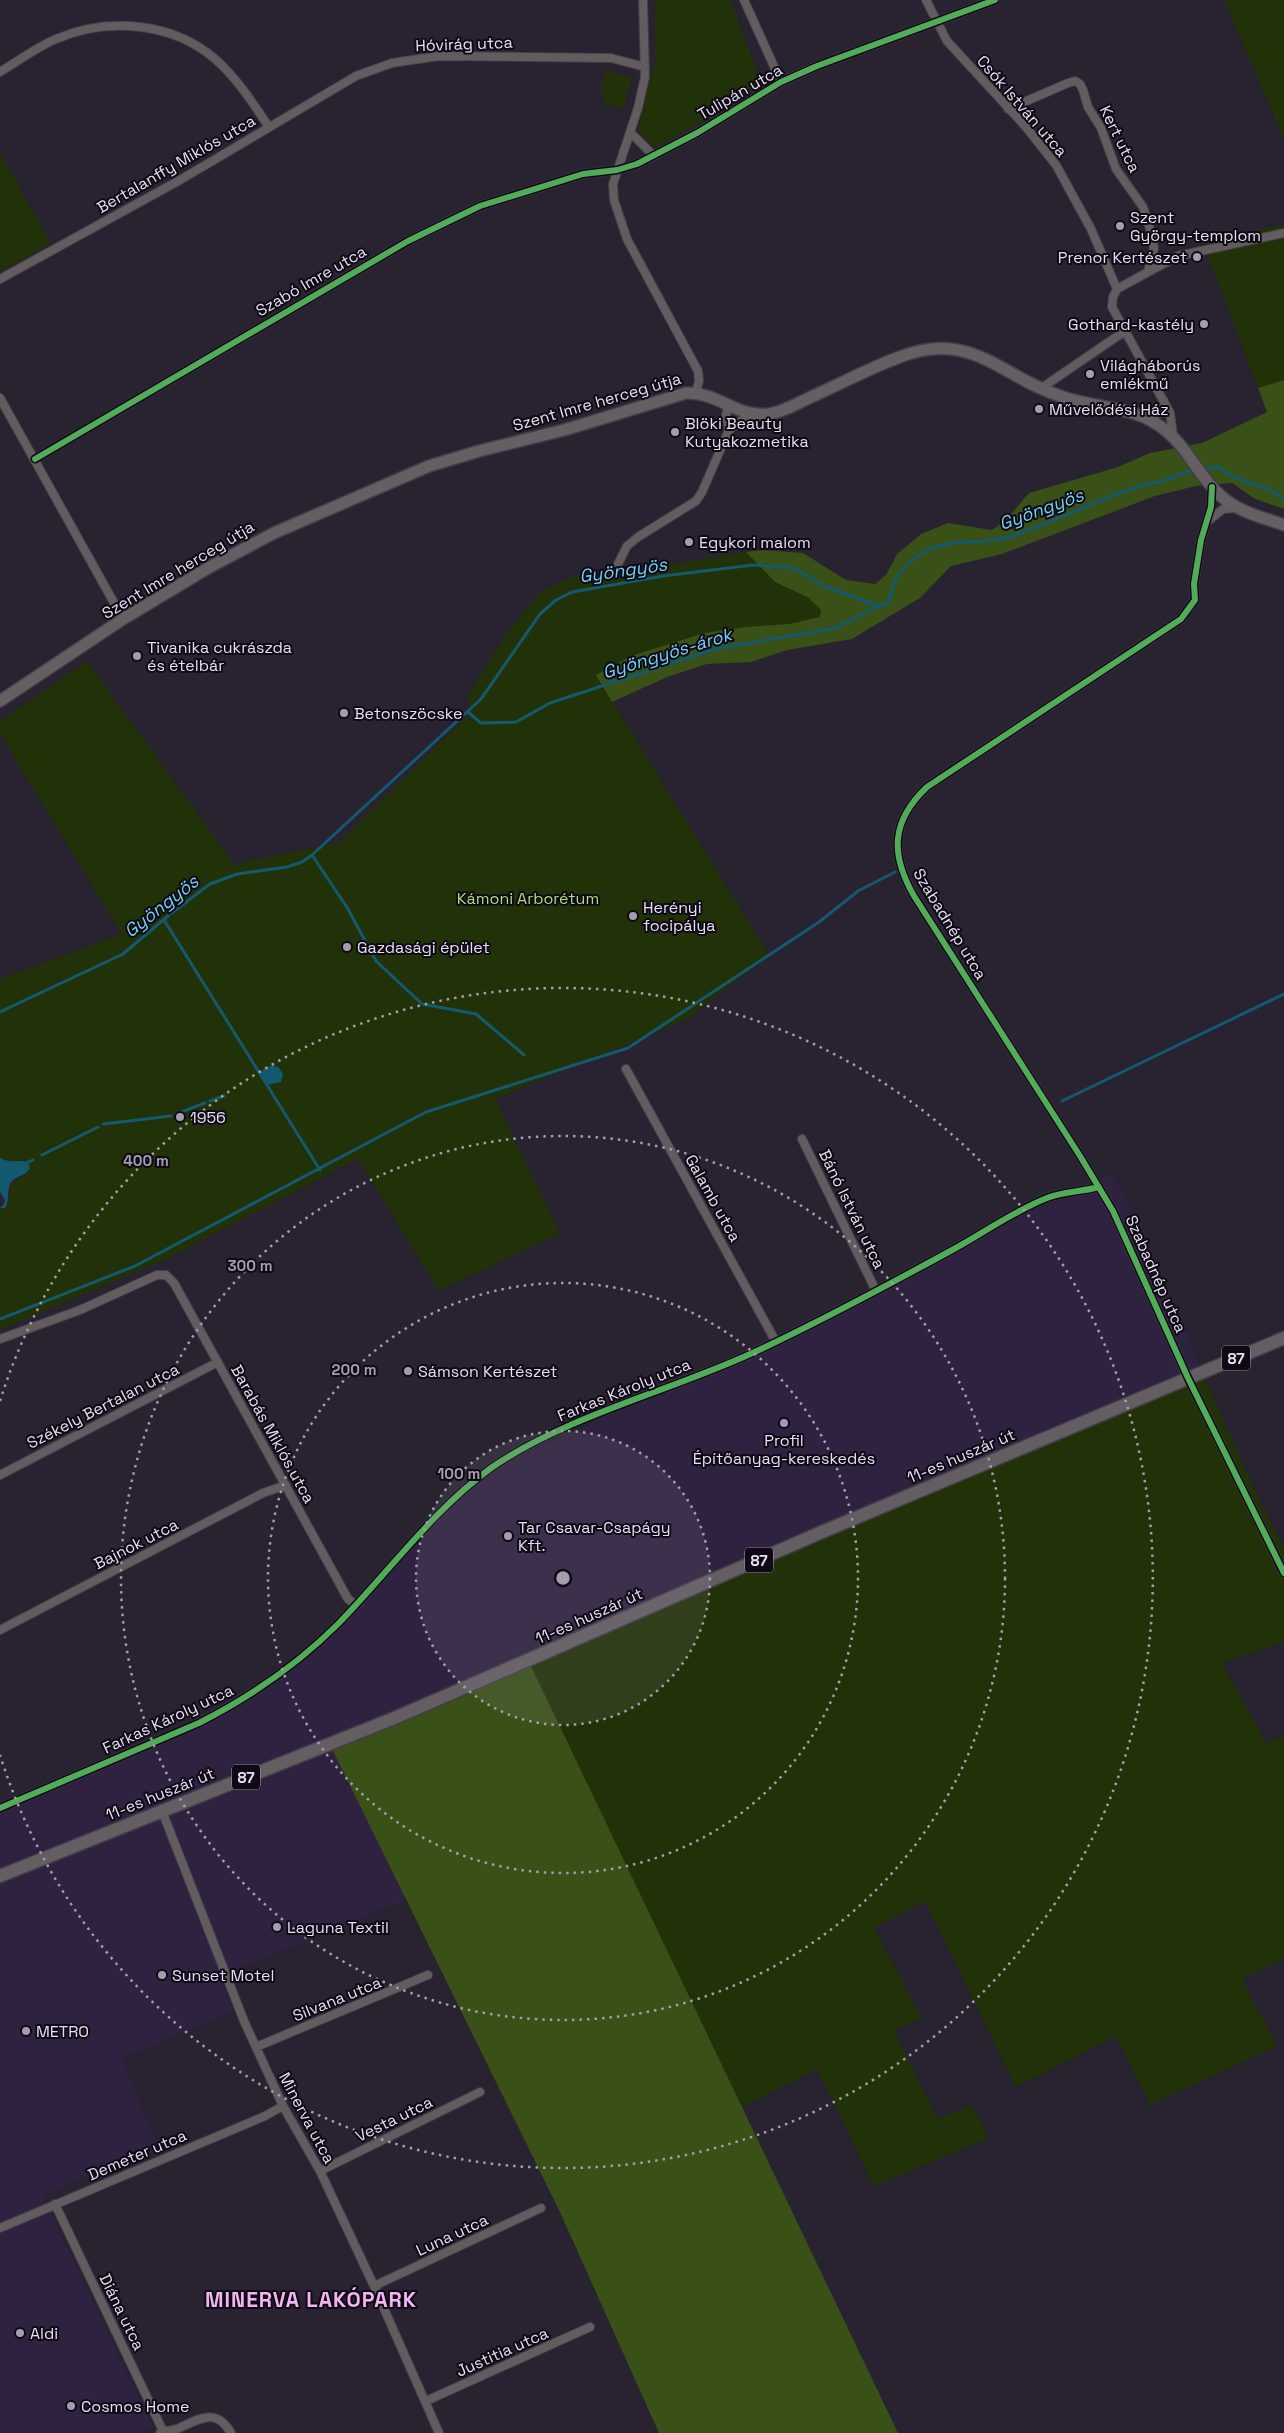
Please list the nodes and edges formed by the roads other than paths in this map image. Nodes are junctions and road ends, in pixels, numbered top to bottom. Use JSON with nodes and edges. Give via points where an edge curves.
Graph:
{"nodes":[{"id":1,"x":643,"y":0,"type":"edge"},
{"id":2,"x":744,"y":0,"type":"edge"},
{"id":3,"x":926,"y":0,"type":"edge"},
{"id":4,"x":995,"y":0,"type":"edge"},
{"id":5,"x":936,"y":23,"type":"junction"},
{"id":6,"x":645,"y":67,"type":"junction"},
{"id":7,"x":0,"y":72,"type":"edge"},
{"id":8,"x":781,"y":82,"type":"junction"},
{"id":9,"x":1008,"y":109,"type":"junction"},
{"id":10,"x":269,"y":126,"type":"junction"},
{"id":11,"x":630,"y":132,"type":"junction"},
{"id":12,"x":653,"y":155,"type":"junction"},
{"id":13,"x":618,"y":170,"type":"junction"},
{"id":14,"x":1284,"y":233,"type":"edge"},
{"id":15,"x":1148,"y":272,"type":"junction"},
{"id":16,"x":0,"y":279,"type":"edge"},
{"id":17,"x":1117,"y":289,"type":"junction"},
{"id":18,"x":1125,"y":331,"type":"junction"},
{"id":19,"x":1040,"y":389,"type":"junction"},
{"id":20,"x":696,"y":392,"type":"junction"},
{"id":21,"x":0,"y":398,"type":"edge"},
{"id":22,"x":1164,"y":399,"type":"junction"},
{"id":23,"x":728,"y":405,"type":"junction"},
{"id":24,"x":750,"y":414,"type":"junction"},
{"id":25,"x":1144,"y":417,"type":"junction"},
{"id":26,"x":729,"y":430,"type":"junction"},
{"id":27,"x":1172,"y":436,"type":"junction"},
{"id":28,"x":35,"y":459,"type":"junction"},
{"id":29,"x":1212,"y":486,"type":"junction"},
{"id":30,"x":1238,"y":508,"type":"junction"},
{"id":31,"x":1206,"y":522,"type":"junction"},
{"id":32,"x":1283,"y":524,"type":"edge"},
{"id":33,"x":618,"y":564,"type":"dead end"},
{"id":34,"x":123,"y":619,"type":"junction"},
{"id":35,"x":0,"y":701,"type":"edge"},
{"id":36,"x":626,"y":1069,"type":"dead end"},
{"id":37,"x":802,"y":1139,"type":"dead end"},
{"id":38,"x":1099,"y":1187,"type":"junction"},
{"id":39,"x":876,"y":1291,"type":"junction"},
{"id":40,"x":1284,"y":1338,"type":"edge"},
{"id":41,"x":0,"y":1339,"type":"edge"},
{"id":42,"x":776,"y":1342,"type":"junction"},
{"id":43,"x":218,"y":1362,"type":"junction"},
{"id":44,"x":1188,"y":1378,"type":"junction"},
{"id":45,"x":0,"y":1475,"type":"edge"},
{"id":46,"x":286,"y":1485,"type":"junction"},
{"id":47,"x":1284,"y":1573,"type":"edge"},
{"id":48,"x":356,"y":1605,"type":"junction"},
{"id":49,"x":0,"y":1630,"type":"edge"},
{"id":50,"x":0,"y":1798,"type":"edge"},
{"id":51,"x":2,"y":1807,"type":"edge"},
{"id":52,"x":162,"y":1811,"type":"junction"},
{"id":53,"x":0,"y":1876,"type":"edge"},
{"id":54,"x":428,"y":1975,"type":"dead end"},
{"id":55,"x":256,"y":2047,"type":"junction"},
{"id":56,"x":480,"y":2092,"type":"dead end"},
{"id":57,"x":283,"y":2106,"type":"junction"},
{"id":58,"x":320,"y":2171,"type":"junction"},
{"id":59,"x":55,"y":2204,"type":"junction"},
{"id":60,"x":541,"y":2208,"type":"dead end"},
{"id":61,"x":0,"y":2228,"type":"edge"},
{"id":62,"x":374,"y":2286,"type":"junction"},
{"id":63,"x":590,"y":2327,"type":"dead end"},
{"id":64,"x":426,"y":2401,"type":"junction"},
{"id":65,"x":162,"y":2432,"type":"edge"},
{"id":66,"x":231,"y":2433,"type":"edge"},
{"id":67,"x":439,"y":2433,"type":"edge"}],
"edges":[{"from":1,"to":6,"type":"street"},
{"from":2,"to":8,"type":"street"},
{"from":3,"to":5,"type":"street","name":"Csók István utca"},
{"from":4,"to":5,"type":"street","name":"Tulipán utca"},
{"from":5,"to":8,"type":"street","name":"Tulipán utca"},
{"from":5,"to":9,"type":"street","name":"Csók István utca","via":[[947,41]]},
{"from":6,"to":10,"type":"street","name":"Hóvirág utca","via":[[611,58],[587,57],[458,55],[406,59],[356,76]]},
{"from":6,"to":11,"type":"street"},
{"from":7,"to":10,"type":"street","name":"Bertalanffy Miklós utca","via":[[54,39],[70,33],[103,26],[150,29],[184,39],[215,59],[245,92]]},
{"from":8,"to":12,"type":"street","name":"Tulipán utca","via":[[697,133]]},
{"from":9,"to":15,"type":"street","name":"Kert utca","via":[[1068,82],[1080,84],[1116,169],[1142,207],[1154,248]]},
{"from":9,"to":17,"type":"street","name":"Csók István utca","via":[[1040,145],[1075,197]]},
{"from":10,"to":16,"type":"street","name":"Bertalanffy Miklós utca","via":[[180,180]]},
{"from":11,"to":12,"type":"street"},
{"from":11,"to":13,"type":"street"},
{"from":12,"to":13,"type":"street","name":"Tulipán utca"},
{"from":13,"to":20,"type":"street","via":[[614,184],[619,220],[698,371]]},
{"from":13,"to":28,"type":"street","name":"Szabó Imre utca","via":[[583,174],[550,184],[480,206],[433,227]]},
{"from":14,"to":15,"type":"street","via":[[1178,256]]},
{"from":15,"to":17,"type":"street"},
{"from":17,"to":18,"type":"street","via":[[1112,297],[1112,307]]},
{"from":18,"to":19,"type":"street"},
{"from":18,"to":22,"type":"street"},
{"from":19,"to":24,"type":"main road","name":"Szent Imre herceg útja","via":[[984,356],[950,349],[930,349],[896,358],[788,408]]},
{"from":19,"to":25,"type":"main road","name":"Szent Imre herceg útja"},
{"from":20,"to":23,"type":"main road","name":"Szent Imre herceg útja"},
{"from":20,"to":34,"type":"main road","name":"Szent Imre herceg útja","via":[[674,395],[591,422],[429,466],[250,545]]},
{"from":21,"to":28,"type":"street"},
{"from":22,"to":25,"type":"street","via":[[1164,412]]},
{"from":22,"to":27,"type":"street","via":[[1170,413]]},
{"from":23,"to":24,"type":"main road","name":"Szent Imre herceg útja"},
{"from":23,"to":26,"type":"street"},
{"from":24,"to":26,"type":"street"},
{"from":25,"to":27,"type":"main road","name":"Szent Imre herceg útja"},
{"from":26,"to":33,"type":"street","via":[[696,501],[638,536],[627,546]]},
{"from":27,"to":29,"type":"main road","name":"Szent Imre herceg útja"},
{"from":28,"to":34,"type":"street"},
{"from":29,"to":30,"type":"main road","name":"Szent Imre herceg útja"},
{"from":29,"to":31,"type":"street","name":"Szabadnép utca"},
{"from":30,"to":31,"type":"street","via":[[1223,509]]},
{"from":30,"to":32,"type":"main road","name":"Szent Imre herceg útja"},
{"from":31,"to":38,"type":"street","name":"Szabadnép utca","via":[[1194,584],[1196,600],[1181,619],[927,787],[910,804],[899,828],[898,859],[907,885]]},
{"from":34,"to":35,"type":"main road","name":"Szent Imre herceg útja"},
{"from":36,"to":42,"type":"street","name":"Galamb utca"},
{"from":37,"to":39,"type":"street","name":"Bánó István utca"},
{"from":38,"to":39,"type":"street","name":"Farkas Károly utca","via":[[1045,1198]]},
{"from":38,"to":44,"type":"street","name":"Szabadnép utca","via":[[1124,1234]]},
{"from":39,"to":42,"type":"street","name":"Farkas Károly utca"},
{"from":40,"to":44,"type":"main road","number":"87"},
{"from":41,"to":43,"type":"street","name":"Barabás Miklós utca","via":[[80,1310],[157,1275],[166,1275],[174,1283]]},
{"from":42,"to":48,"type":"street","name":"Farkas Károly utca","via":[[565,1428],[493,1467],[461,1492]]},
{"from":43,"to":45,"type":"street","name":"Székely Bertalan utca"},
{"from":43,"to":46,"type":"street","name":"Barabás Miklós utca"},
{"from":44,"to":47,"type":"street","name":"Szabadnép utca"},
{"from":44,"to":52,"type":"main road","name":"11-es huszár út","number":"87","via":[[822,1532],[397,1717]]},
{"from":46,"to":48,"type":"street","name":"Barabás Miklós utca","via":[[348,1599]]},
{"from":46,"to":49,"type":"street","name":"Bajnok utca","via":[[263,1493]]},
{"from":48,"to":51,"type":"street","name":"Farkas Károly utca","via":[[337,1626],[290,1666],[229,1708]]},
{"from":50,"to":51,"type":"street"},
{"from":52,"to":53,"type":"main road","name":"11-es huszár út","number":"87"},
{"from":52,"to":55,"type":"street","name":"Minerva utca"},
{"from":54,"to":55,"type":"street","name":"Silvana utca"},
{"from":55,"to":57,"type":"street","name":"Minerva utca"},
{"from":56,"to":58,"type":"street","name":"Vesta utca"},
{"from":57,"to":58,"type":"street","name":"Minerva utca"},
{"from":57,"to":59,"type":"street","name":"Demeter utca"},
{"from":58,"to":62,"type":"street","name":"Minerva utca"},
{"from":59,"to":61,"type":"street","name":"Demeter utca"},
{"from":59,"to":65,"type":"street","name":"Diána utca"},
{"from":60,"to":62,"type":"street","name":"Luna utca"},
{"from":62,"to":64,"type":"street","name":"Minerva utca"},
{"from":63,"to":64,"type":"street","name":"Justitia utca"},
{"from":64,"to":67,"type":"street","name":"Minerva utca"},
{"from":65,"to":66,"type":"street","via":[[207,2417],[223,2422]]}]}
